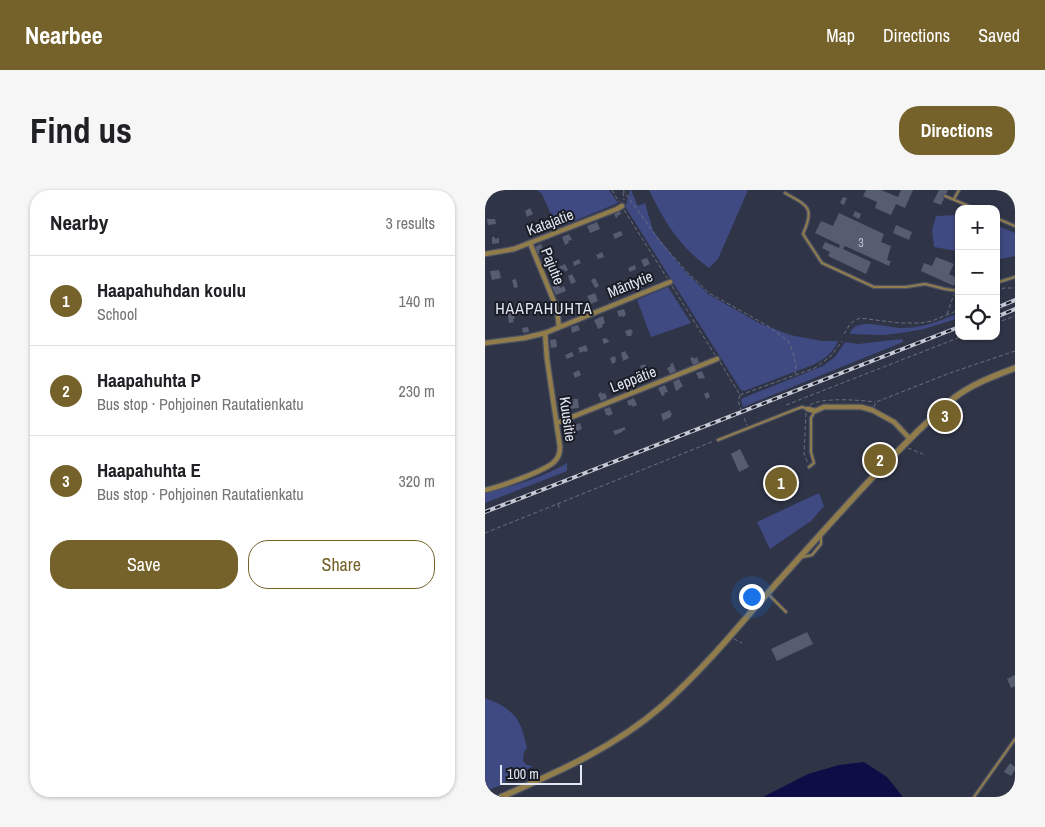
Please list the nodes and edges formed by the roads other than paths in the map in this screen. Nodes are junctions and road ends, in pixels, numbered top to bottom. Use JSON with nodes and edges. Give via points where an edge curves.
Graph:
{"nodes":[{"id":1,"x":959,"y":190,"type":"edge"},
{"id":2,"x":785,"y":193,"type":"dead end"},
{"id":3,"x":945,"y":196,"type":"dead end"},
{"id":4,"x":954,"y":199,"type":"junction"},
{"id":5,"x":967,"y":205,"type":"edge"},
{"id":6,"x":621,"y":206,"type":"road end"},
{"id":7,"x":1000,"y":220,"type":"edge"},
{"id":8,"x":1015,"y":226,"type":"edge"},
{"id":9,"x":530,"y":243,"type":"junction"},
{"id":10,"x":485,"y":254,"type":"edge"},
{"id":11,"x":1015,"y":277,"type":"edge"},
{"id":12,"x":670,"y":282,"type":"road end"},
{"id":13,"x":1000,"y":282,"type":"edge"},
{"id":14,"x":955,"y":290,"type":"edge"},
{"id":15,"x":559,"y":327,"type":"junction"},
{"id":16,"x":545,"y":333,"type":"junction"},
{"id":17,"x":485,"y":343,"type":"edge"},
{"id":18,"x":717,"y":359,"type":"road end"},
{"id":19,"x":1015,"y":368,"type":"edge"},
{"id":20,"x":808,"y":408,"type":"joint"},
{"id":21,"x":815,"y":411,"type":"junction"},
{"id":22,"x":557,"y":423,"type":"junction"},
{"id":23,"x":910,"y":439,"type":"junction"},
{"id":24,"x":718,"y":440,"type":"road end"},
{"id":25,"x":809,"y":467,"type":"road end"},
{"id":26,"x":485,"y":490,"type":"edge"},
{"id":27,"x":767,"y":594,"type":"junction"},
{"id":28,"x":787,"y":612,"type":"dead end"},
{"id":29,"x":1015,"y":739,"type":"edge"},
{"id":30,"x":501,"y":797,"type":"edge"},
{"id":31,"x":975,"y":797,"type":"edge"}],
"edges":[{"from":1,"to":4,"type":"lane"},
{"from":2,"to":14,"type":"lane","via":[[808,210],[809,220],[803,234],[822,263],[874,286],[925,284]]},
{"from":3,"to":4,"type":"lane"},
{"from":4,"to":5,"type":"lane"},
{"from":6,"to":9,"type":"street","name":"Katajatie"},
{"from":7,"to":8,"type":"lane"},
{"from":9,"to":10,"type":"street","name":"Katajatie"},
{"from":9,"to":15,"type":"street","name":"Pajutie","via":[[557,309]]},
{"from":11,"to":13,"type":"lane"},
{"from":12,"to":15,"type":"street","name":"Mäntytie"},
{"from":15,"to":16,"type":"street","name":"Mäntytie"},
{"from":16,"to":17,"type":"street","name":"Mäntytie"},
{"from":16,"to":22,"type":"street","name":"Kuusitie"},
{"from":18,"to":22,"type":"street","name":"Leppätie"},
{"from":19,"to":23,"type":"street","via":[[955,398]]},
{"from":20,"to":21,"type":"street"},
{"from":20,"to":24,"type":"lane","via":[[802,407]]},
{"from":21,"to":23,"type":"street","via":[[824,406],[872,410],[894,422]]},
{"from":21,"to":25,"type":"lane","via":[[811,418],[814,463]]},
{"from":22,"to":26,"type":"street","name":"Kuusitie","via":[[560,451],[554,462],[537,472]]},
{"from":23,"to":27,"type":"street"},
{"from":27,"to":28,"type":"lane"},
{"from":27,"to":30,"type":"street","via":[[690,679],[625,734],[583,759]]},
{"from":29,"to":31,"type":"lane"}]}
